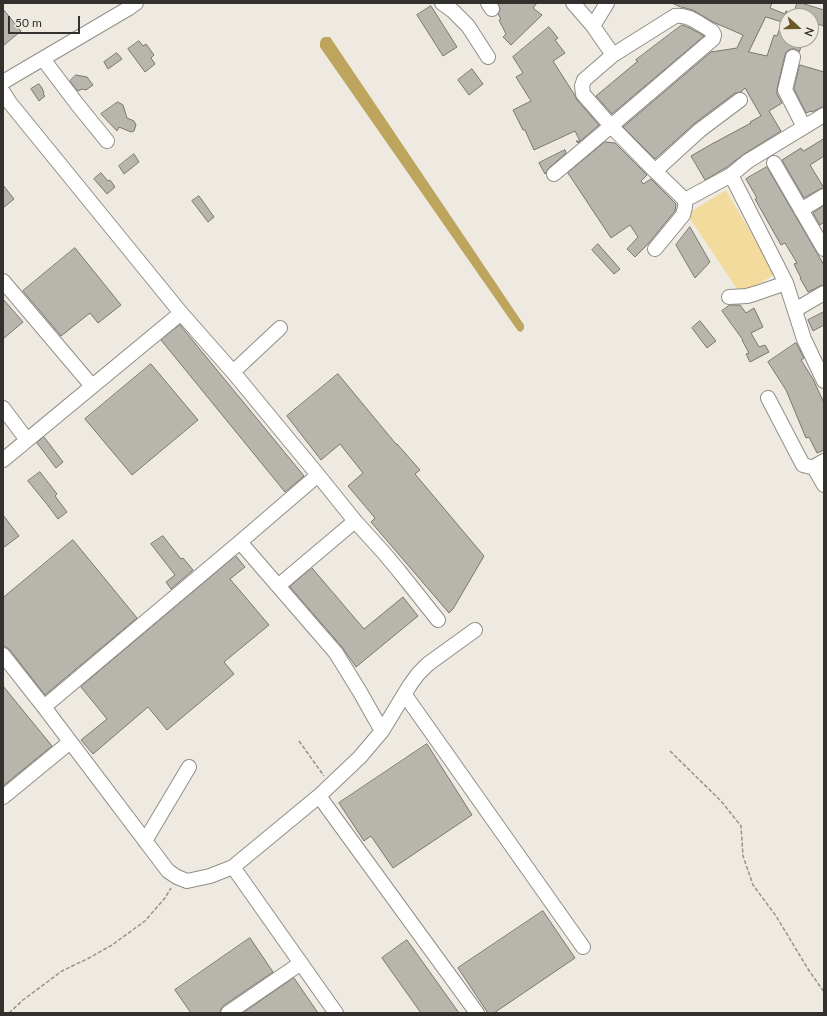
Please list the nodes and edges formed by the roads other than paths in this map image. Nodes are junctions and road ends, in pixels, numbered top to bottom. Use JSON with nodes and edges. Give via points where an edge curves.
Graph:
{"nodes":[{"id":1,"x":136,"y":3,"type":"edge"},
{"id":2,"x":442,"y":3,"type":"edge"},
{"id":3,"x":573,"y":3,"type":"edge"},
{"id":4,"x":607,"y":3,"type":"edge"},
{"id":5,"x":593,"y":26,"type":"junction"},
{"id":6,"x":613,"y":55,"type":"junction"},
{"id":7,"x":488,"y":57,"type":"dead end"},
{"id":8,"x":793,"y":57,"type":"dead end"},
{"id":9,"x":43,"y":59,"type":"junction"},
{"id":10,"x":3,"y":82,"type":"edge"},
{"id":11,"x":740,"y":100,"type":"dead end"},
{"id":12,"x":5,"y":101,"type":"edge"},
{"id":13,"x":824,"y":115,"type":"edge"},
{"id":14,"x":612,"y":126,"type":"junction"},
{"id":15,"x":804,"y":128,"type":"junction"},
{"id":16,"x":107,"y":141,"type":"dead end"},
{"id":17,"x":774,"y":163,"type":"dead end"},
{"id":18,"x":655,"y":171,"type":"junction"},
{"id":19,"x":554,"y":174,"type":"dead end"},
{"id":20,"x":731,"y":175,"type":"junction"},
{"id":21,"x":824,"y":196,"type":"edge"},
{"id":22,"x":686,"y":200,"type":"junction"},
{"id":23,"x":801,"y":210,"type":"junction"},
{"id":24,"x":655,"y":249,"type":"dead end"},
{"id":25,"x":824,"y":249,"type":"edge"},
{"id":26,"x":3,"y":281,"type":"edge"},
{"id":27,"x":786,"y":283,"type":"junction"},
{"id":28,"x":824,"y":292,"type":"edge"},
{"id":29,"x":729,"y":297,"type":"dead end"},
{"id":30,"x":795,"y":310,"type":"junction"},
{"id":31,"x":181,"y":313,"type":"junction"},
{"id":32,"x":280,"y":328,"type":"dead end"},
{"id":33,"x":233,"y":372,"type":"junction"},
{"id":34,"x":824,"y":381,"type":"edge"},
{"id":35,"x":92,"y":386,"type":"junction"},
{"id":36,"x":768,"y":398,"type":"dead end"},
{"id":37,"x":3,"y":408,"type":"edge"},
{"id":38,"x":28,"y":440,"type":"junction"},
{"id":39,"x":3,"y":460,"type":"edge"},
{"id":40,"x":820,"y":464,"type":"edge"},
{"id":41,"x":318,"y":475,"type":"junction"},
{"id":42,"x":824,"y":485,"type":"edge"},
{"id":43,"x":354,"y":521,"type":"junction"},
{"id":44,"x":240,"y":542,"type":"junction"},
{"id":45,"x":278,"y":586,"type":"junction"},
{"id":46,"x":438,"y":620,"type":"dead end"},
{"id":47,"x":475,"y":630,"type":"dead end"},
{"id":48,"x":3,"y":655,"type":"edge"},
{"id":49,"x":405,"y":695,"type":"junction"},
{"id":50,"x":44,"y":707,"type":"junction"},
{"id":51,"x":382,"y":731,"type":"junction"},
{"id":52,"x":70,"y":742,"type":"junction"},
{"id":53,"x":189,"y":766,"type":"dead end"},
{"id":54,"x":319,"y":796,"type":"junction"},
{"id":55,"x":3,"y":797,"type":"edge"},
{"id":56,"x":145,"y":841,"type":"junction"},
{"id":57,"x":233,"y":867,"type":"junction"},
{"id":58,"x":583,"y":947,"type":"dead end"},
{"id":59,"x":301,"y":963,"type":"junction"},
{"id":60,"x":228,"y":1013,"type":"edge"},
{"id":61,"x":336,"y":1013,"type":"edge"},
{"id":62,"x":477,"y":1013,"type":"edge"}],
"edges":[{"from":1,"to":9,"type":"street"},
{"from":2,"to":7,"type":"street","via":[[468,26]]},
{"from":3,"to":5,"type":"street"},
{"from":4,"to":5,"type":"street"},
{"from":5,"to":6,"type":"street"},
{"from":6,"to":14,"type":"street","via":[[584,80],[582,86],[583,94]]},
{"from":6,"to":14,"type":"street","via":[[674,16],[688,17],[712,31],[714,35],[713,39]]},
{"from":8,"to":15,"type":"street","via":[[785,90]]},
{"from":9,"to":10,"type":"street"},
{"from":9,"to":16,"type":"street"},
{"from":11,"to":18,"type":"street","via":[[700,130]]},
{"from":12,"to":31,"type":"street"},
{"from":13,"to":15,"type":"street"},
{"from":14,"to":18,"type":"street"},
{"from":14,"to":19,"type":"street"},
{"from":15,"to":20,"type":"street","via":[[748,161]]},
{"from":17,"to":23,"type":"street"},
{"from":18,"to":22,"type":"street"},
{"from":20,"to":22,"type":"street"},
{"from":20,"to":27,"type":"street"},
{"from":21,"to":23,"type":"street"},
{"from":22,"to":24,"type":"street","via":[[683,215]]},
{"from":23,"to":25,"type":"street"},
{"from":26,"to":35,"type":"street"},
{"from":27,"to":29,"type":"street","via":[[748,296]]},
{"from":27,"to":30,"type":"street"},
{"from":28,"to":30,"type":"street"},
{"from":30,"to":34,"type":"street","via":[[804,339]]},
{"from":31,"to":33,"type":"street"},
{"from":31,"to":35,"type":"street"},
{"from":32,"to":33,"type":"street"},
{"from":33,"to":41,"type":"street"},
{"from":35,"to":38,"type":"street"},
{"from":36,"to":40,"type":"street","via":[[803,465]]},
{"from":37,"to":38,"type":"street"},
{"from":38,"to":39,"type":"street"},
{"from":40,"to":42,"type":"street","via":[[816,471]]},
{"from":41,"to":43,"type":"street"},
{"from":41,"to":44,"type":"street"},
{"from":43,"to":45,"type":"street"},
{"from":43,"to":46,"type":"street","via":[[384,553]]},
{"from":44,"to":45,"type":"street"},
{"from":44,"to":50,"type":"street"},
{"from":45,"to":51,"type":"street","via":[[336,654]]},
{"from":47,"to":49,"type":"street","via":[[428,664],[418,674]]},
{"from":48,"to":50,"type":"street"},
{"from":49,"to":51,"type":"street"},
{"from":49,"to":58,"type":"street"},
{"from":50,"to":52,"type":"street"},
{"from":51,"to":54,"type":"street","via":[[360,757]]},
{"from":52,"to":55,"type":"street"},
{"from":52,"to":56,"type":"street"},
{"from":53,"to":56,"type":"street"},
{"from":54,"to":57,"type":"street"},
{"from":54,"to":62,"type":"street"},
{"from":56,"to":57,"type":"street","via":[[168,871],[187,881]]},
{"from":57,"to":59,"type":"street"},
{"from":59,"to":60,"type":"street"},
{"from":59,"to":61,"type":"street"}]}
